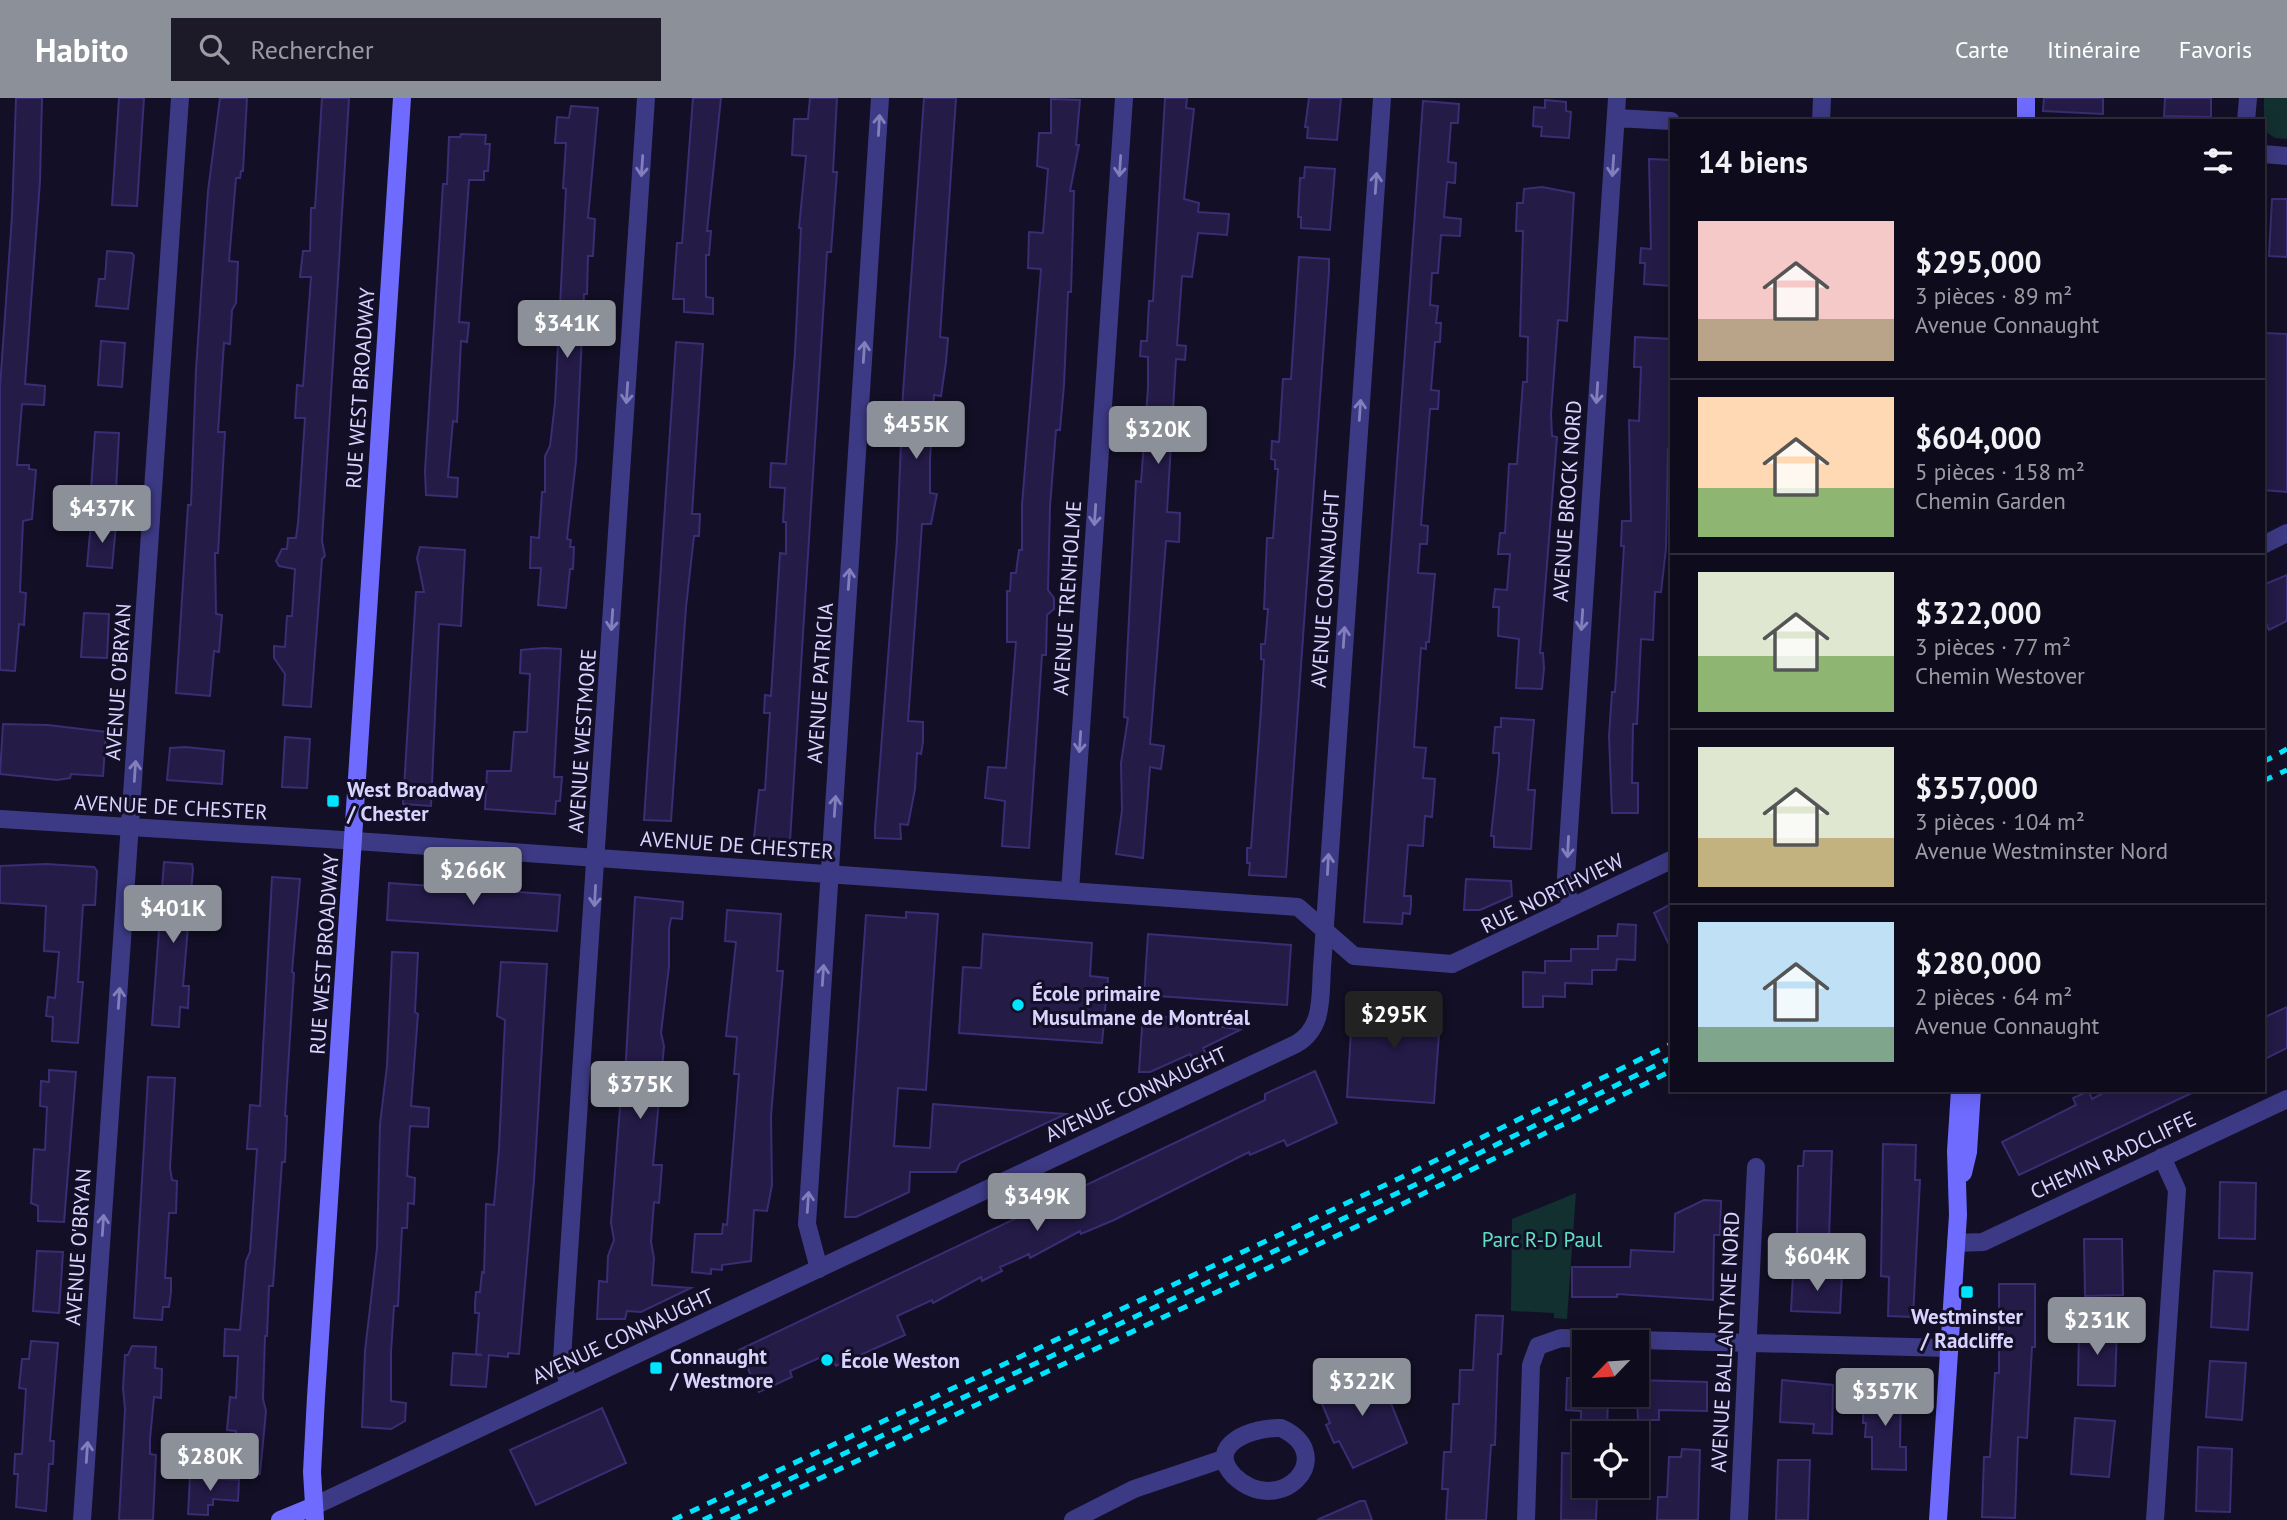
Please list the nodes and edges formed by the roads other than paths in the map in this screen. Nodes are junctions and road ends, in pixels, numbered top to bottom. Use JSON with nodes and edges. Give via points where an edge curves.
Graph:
{"nodes":[{"id":1,"x":180,"y":98,"type":"edge"},
{"id":2,"x":402,"y":98,"type":"edge"},
{"id":3,"x":646,"y":98,"type":"edge"},
{"id":4,"x":880,"y":98,"type":"edge"},
{"id":5,"x":1124,"y":98,"type":"edge"},
{"id":6,"x":1382,"y":98,"type":"edge"},
{"id":7,"x":1617,"y":98,"type":"edge"},
{"id":8,"x":1822,"y":98,"type":"edge"},
{"id":9,"x":2026,"y":98,"type":"edge"},
{"id":10,"x":2248,"y":98,"type":"edge"},
{"id":11,"x":1616,"y":118,"type":"junction"},
{"id":12,"x":1821,"y":119,"type":"edge"},
{"id":13,"x":2026,"y":119,"type":"edge"},
{"id":14,"x":2246,"y":119,"type":"edge"},
{"id":15,"x":1670,"y":121,"type":"edge"},
{"id":16,"x":2265,"y":154,"type":"edge"},
{"id":17,"x":2287,"y":156,"type":"edge"},
{"id":18,"x":2287,"y":533,"type":"edge"},
{"id":19,"x":2265,"y":544,"type":"edge"},
{"id":20,"x":0,"y":819,"type":"edge"},
{"id":21,"x":131,"y":828,"type":"junction"},
{"id":22,"x":354,"y":841,"type":"junction"},
{"id":23,"x":597,"y":859,"type":"junction"},
{"id":24,"x":1670,"y":859,"type":"edge"},
{"id":25,"x":830,"y":874,"type":"junction"},
{"id":26,"x":1070,"y":891,"type":"junction"},
{"id":27,"x":1572,"y":907,"type":"junction"},
{"id":28,"x":1324,"y":932,"type":"junction"},
{"id":29,"x":1452,"y":964,"type":"joint"},
{"id":30,"x":1959,"y":1092,"type":"edge"},
{"id":31,"x":1972,"y":1092,"type":"edge"},
{"id":32,"x":2287,"y":1099,"type":"edge"},
{"id":33,"x":2162,"y":1157,"type":"junction"},
{"id":34,"x":1756,"y":1167,"type":"dead end"},
{"id":35,"x":1959,"y":1187,"type":"junction"},
{"id":36,"x":1956,"y":1242,"type":"junction"},
{"id":37,"x":819,"y":1269,"type":"junction"},
{"id":38,"x":1748,"y":1342,"type":"junction"},
{"id":39,"x":1949,"y":1348,"type":"junction"},
{"id":40,"x":569,"y":1386,"type":"junction"},
{"id":41,"x":1223,"y":1459,"type":"junction"},
{"id":42,"x":315,"y":1513,"type":"edge"},
{"id":43,"x":82,"y":1520,"type":"edge"},
{"id":44,"x":280,"y":1520,"type":"edge"},
{"id":45,"x":1073,"y":1520,"type":"edge"},
{"id":46,"x":1526,"y":1520,"type":"edge"},
{"id":47,"x":1739,"y":1520,"type":"edge"},
{"id":48,"x":1938,"y":1520,"type":"edge"},
{"id":49,"x":2155,"y":1520,"type":"edge"}],
"edges":[{"from":21,"to":1,"type":"street","name":"AVENUE O'BRYAN","one_way":true},
{"from":2,"to":22,"type":"street","name":"RUE WEST BROADWAY"},
{"from":3,"to":23,"type":"street","name":"AVENUE WESTMORE","one_way":true},
{"from":25,"to":4,"type":"street","name":"AVENUE PATRICIA","one_way":true},
{"from":5,"to":26,"type":"street","name":"AVENUE TRENHOLME","one_way":true},
{"from":28,"to":6,"type":"street","name":"AVENUE CONNAUGHT","one_way":true},
{"from":7,"to":11,"type":"street","name":"AVENUE BROCK NORD"},
{"from":8,"to":12,"type":"street"},
{"from":9,"to":13,"type":"street"},
{"from":10,"to":14,"type":"street"},
{"from":11,"to":15,"type":"street"},
{"from":11,"to":27,"type":"street","name":"AVENUE BROCK NORD","one_way":true,"via":[[1567,862]]},
{"from":16,"to":17,"type":"street"},
{"from":18,"to":19,"type":"street"},
{"from":20,"to":21,"type":"street","name":"AVENUE DE CHESTER"},
{"from":21,"to":22,"type":"street","name":"AVENUE DE CHESTER"},
{"from":43,"to":21,"type":"street","name":"AVENUE O'BRYAN","one_way":true},
{"from":22,"to":23,"type":"street","name":"AVENUE DE CHESTER"},
{"from":22,"to":42,"type":"street","name":"RUE WEST BROADWAY","via":[[316,1397]]},
{"from":23,"to":25,"type":"street","name":"AVENUE DE CHESTER"},
{"from":23,"to":40,"type":"street","name":"AVENUE WESTMORE","one_way":true,"via":[[562,1360]]},
{"from":24,"to":27,"type":"street","name":"RUE NORTHVIEW"},
{"from":25,"to":26,"type":"street","name":"AVENUE DE CHESTER"},
{"from":37,"to":25,"type":"street","name":"AVENUE PATRICIA","one_way":true,"via":[[807,1224]]},
{"from":26,"to":28,"type":"street","name":"AVENUE DE CHESTER","via":[[1298,907]]},
{"from":27,"to":29,"type":"street","name":"RUE NORTHVIEW"},
{"from":28,"to":29,"type":"street","name":"AVENUE DE CHESTER","via":[[1354,956]]},
{"from":28,"to":37,"type":"street","name":"AVENUE CONNAUGHT","via":[[1318,1019],[1303,1040]]},
{"from":30,"to":35,"type":"street"},
{"from":31,"to":35,"type":"street","via":[[1968,1152]]},
{"from":32,"to":33,"type":"street","name":"CHEMIN RADCLIFFE"},
{"from":33,"to":36,"type":"street","name":"CHEMIN RADCLIFFE","via":[[1983,1242]]},
{"from":33,"to":49,"type":"street","via":[[2177,1190]]},
{"from":34,"to":38,"type":"street","name":"AVENUE BALLANTYNE NORD"},
{"from":35,"to":36,"type":"street"},
{"from":36,"to":39,"type":"street"},
{"from":37,"to":40,"type":"street","name":"AVENUE CONNAUGHT"},
{"from":38,"to":39,"type":"street"},
{"from":38,"to":46,"type":"street","via":[[1558,1338],[1538,1346],[1531,1365]]},
{"from":38,"to":47,"type":"street","name":"AVENUE BALLANTYNE NORD"},
{"from":39,"to":48,"type":"street"},
{"from":40,"to":42,"type":"street","name":"AVENUE CONNAUGHT"},
{"from":41,"to":41,"type":"street","via":[[1241,1483],[1271,1494],[1297,1484],[1306,1466],[1298,1439],[1281,1428],[1260,1429],[1237,1439],[1224,1450]]},
{"from":41,"to":45,"type":"street","via":[[1134,1489]]},
{"from":42,"to":44,"type":"street","name":"AVENUE CONNAUGHT"}]}
